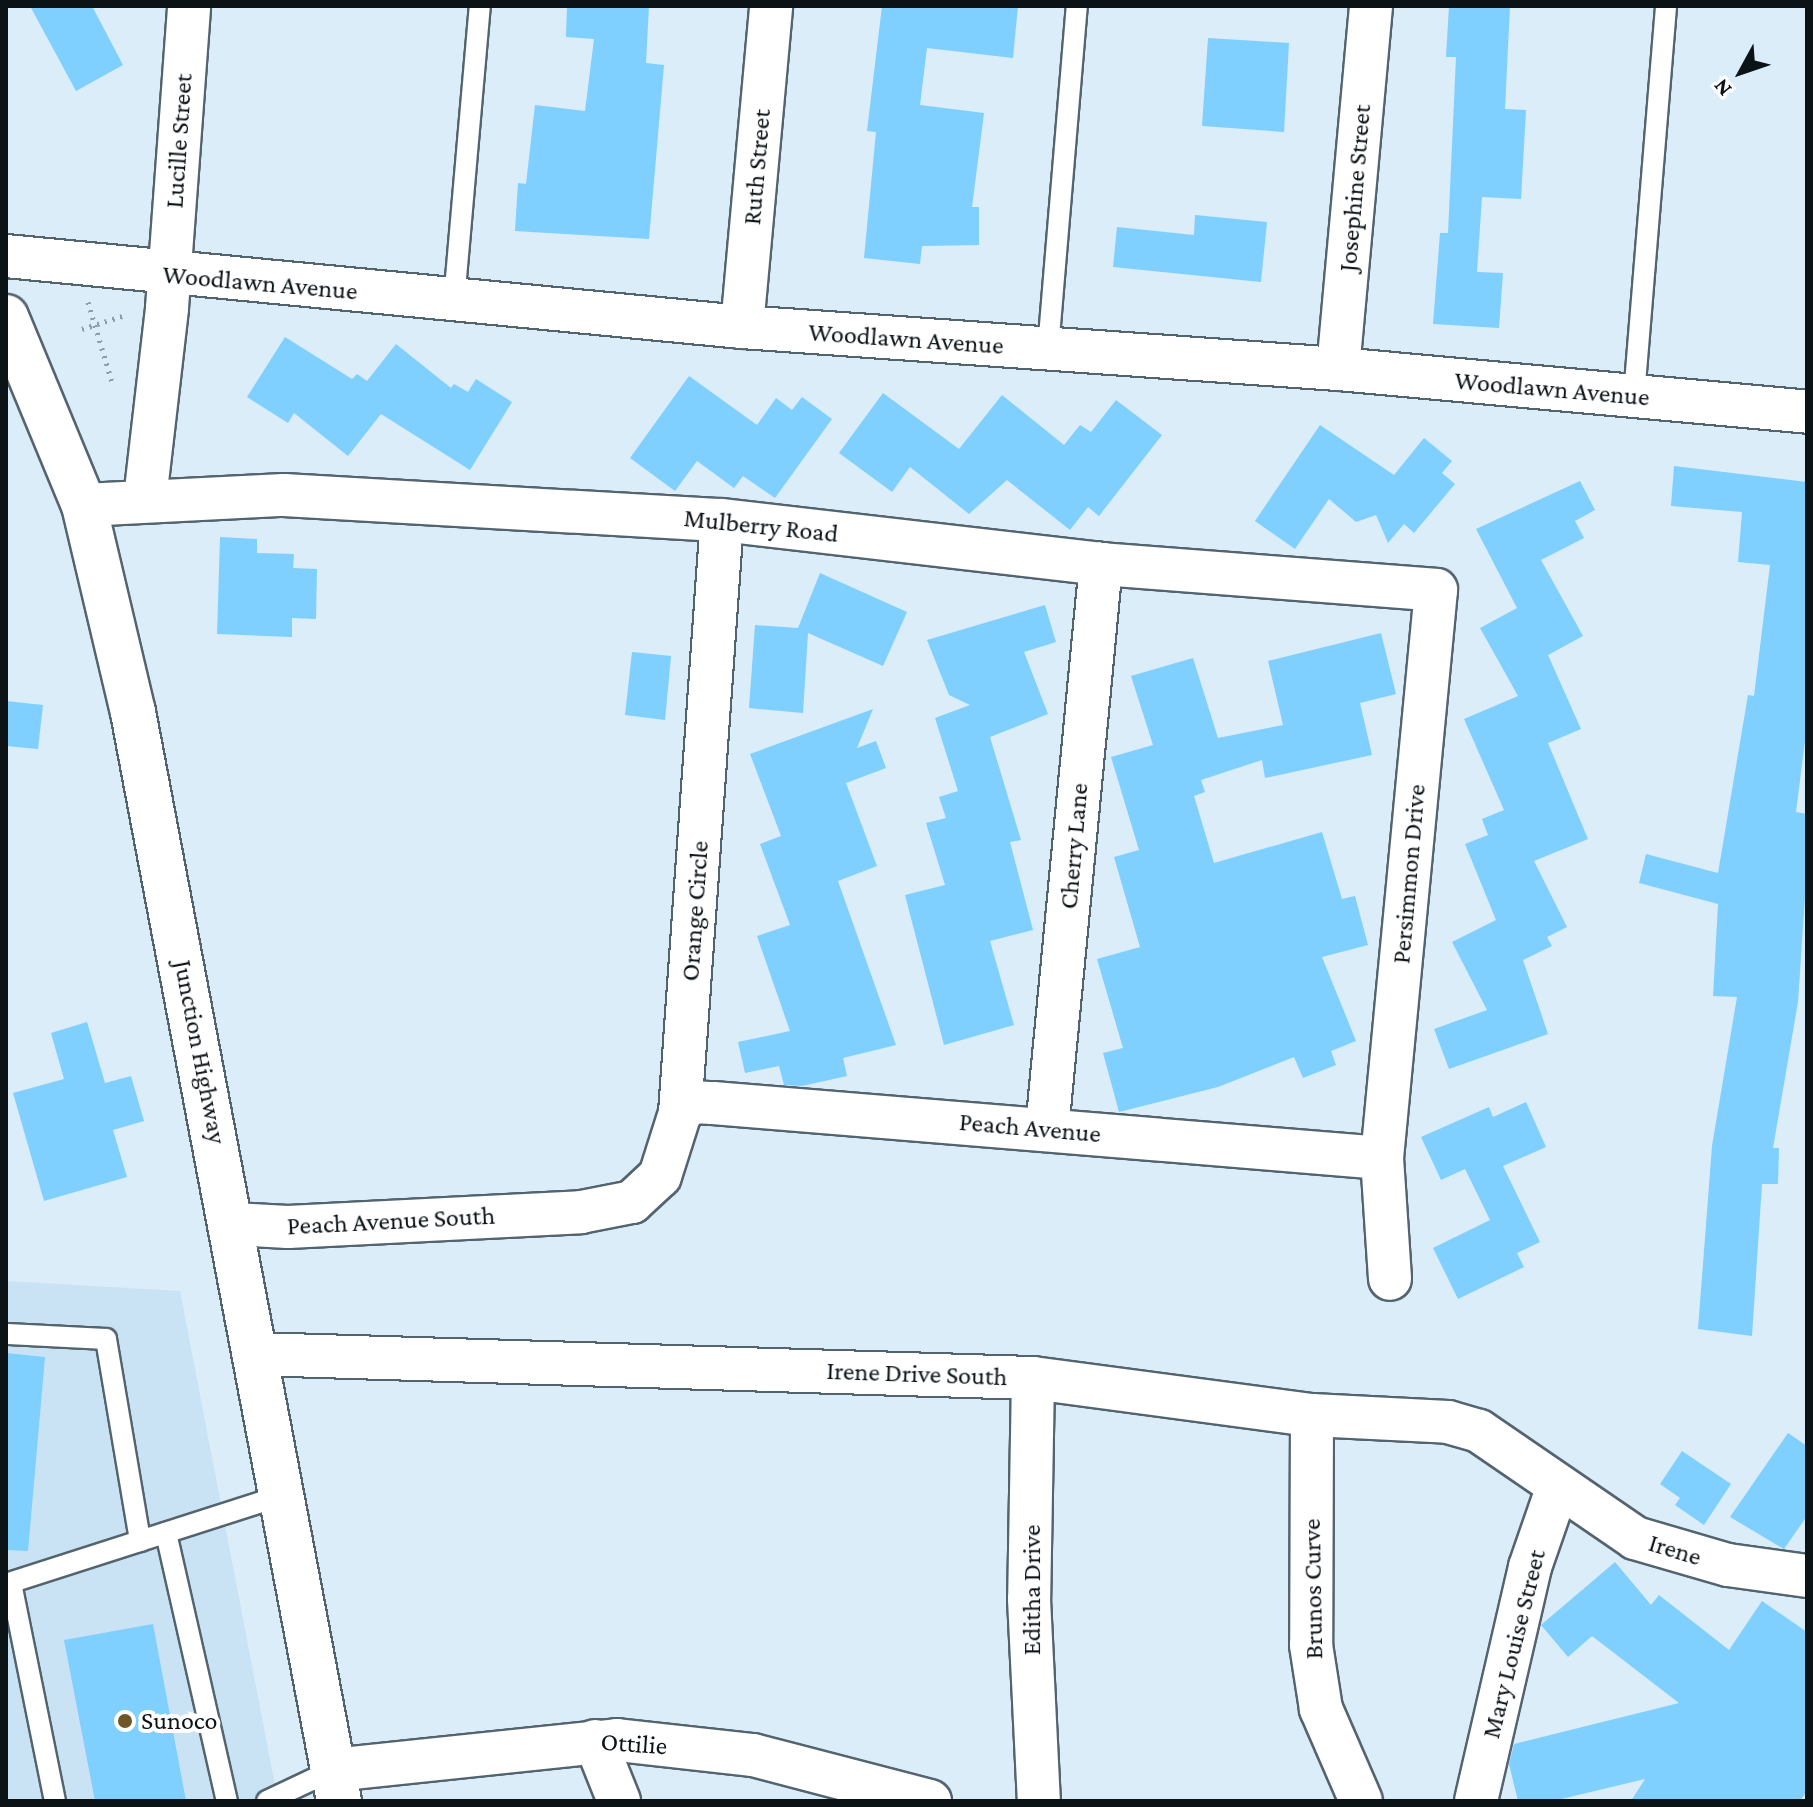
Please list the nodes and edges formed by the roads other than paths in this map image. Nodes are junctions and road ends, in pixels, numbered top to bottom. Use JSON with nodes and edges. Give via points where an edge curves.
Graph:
{"nodes":[{"id":1,"x":189,"y":6,"type":"edge"},
{"id":2,"x":480,"y":6,"type":"edge"},
{"id":3,"x":771,"y":6,"type":"edge"},
{"id":4,"x":1077,"y":6,"type":"edge"},
{"id":5,"x":1371,"y":6,"type":"edge"},
{"id":6,"x":1666,"y":6,"type":"edge"},
{"id":7,"x":6,"y":256,"type":"edge"},
{"id":8,"x":168,"y":275,"type":"junction"},
{"id":9,"x":454,"y":301,"type":"junction"},
{"id":10,"x":6,"y":317,"type":"edge"},
{"id":11,"x":742,"y":327,"type":"junction"},
{"id":12,"x":1048,"y":349,"type":"junction"},
{"id":13,"x":1338,"y":369,"type":"junction"},
{"id":14,"x":1634,"y":396,"type":"junction"},
{"id":15,"x":1807,"y":412,"type":"edge"},
{"id":16,"x":145,"y":499,"type":"junction"},
{"id":17,"x":84,"y":505,"type":"junction"},
{"id":18,"x":722,"y":520,"type":"junction"},
{"id":19,"x":1101,"y":564,"type":"junction"},
{"id":20,"x":1436,"y":590,"type":"joint"},
{"id":21,"x":680,"y":1113,"type":"junction"},
{"id":22,"x":1047,"y":1129,"type":"junction"},
{"id":23,"x":1382,"y":1158,"type":"junction"},
{"id":24,"x":550,"y":1214,"type":"joint"},
{"id":25,"x":233,"y":1224,"type":"junction"},
{"id":26,"x":1390,"y":1279,"type":"dead end"},
{"id":27,"x":6,"y":1334,"type":"edge"},
{"id":28,"x":255,"y":1354,"type":"junction"},
{"id":29,"x":1033,"y":1378,"type":"junction"},
{"id":30,"x":1312,"y":1415,"type":"junction"},
{"id":31,"x":1557,"y":1489,"type":"junction"},
{"id":32,"x":283,"y":1495,"type":"junction"},
{"id":33,"x":166,"y":1533,"type":"junction"},
{"id":34,"x":140,"y":1541,"type":"junction"},
{"id":35,"x":1807,"y":1576,"type":"edge"},
{"id":36,"x":9,"y":1583,"type":"edge"},
{"id":37,"x":595,"y":1741,"type":"junction"},
{"id":38,"x":336,"y":1786,"type":"edge"},
{"id":39,"x":55,"y":1801,"type":"edge"},
{"id":40,"x":227,"y":1801,"type":"edge"},
{"id":41,"x":267,"y":1801,"type":"edge"},
{"id":42,"x":619,"y":1801,"type":"edge"},
{"id":43,"x":930,"y":1801,"type":"edge"},
{"id":44,"x":1039,"y":1801,"type":"edge"},
{"id":45,"x":1361,"y":1801,"type":"edge"},
{"id":46,"x":1476,"y":1801,"type":"edge"}],
"edges":[{"from":1,"to":8,"type":"street","name":"Lucille Street"},
{"from":2,"to":9,"type":"lane"},
{"from":3,"to":11,"type":"street","name":"Ruth Street"},
{"from":4,"to":12,"type":"lane"},
{"from":5,"to":13,"type":"street","name":"Josephine Street"},
{"from":6,"to":14,"type":"lane"},
{"from":7,"to":8,"type":"street","name":"Woodlawn Avenue"},
{"from":8,"to":9,"type":"street","name":"Woodlawn Avenue"},
{"from":8,"to":16,"type":"street","name":"Lucille Street"},
{"from":9,"to":11,"type":"street","name":"Woodlawn Avenue"},
{"from":10,"to":17,"type":"main road","name":"Junction Highway"},
{"from":11,"to":12,"type":"street","name":"Woodlawn Avenue"},
{"from":12,"to":13,"type":"street","name":"Woodlawn Avenue"},
{"from":13,"to":14,"type":"street","name":"Woodlawn Avenue"},
{"from":14,"to":15,"type":"street","name":"Woodlawn Avenue"},
{"from":16,"to":17,"type":"street","name":"Mulberry Road"},
{"from":16,"to":18,"type":"street","name":"Mulberry Road","via":[[284,495]]},
{"from":17,"to":25,"type":"main road","name":"Junction Highway","via":[[158,828]]},
{"from":18,"to":19,"type":"street","name":"Mulberry Road"},
{"from":18,"to":21,"type":"street","name":"Orange Circle"},
{"from":19,"to":20,"type":"street","name":"Mulberry Road"},
{"from":19,"to":22,"type":"street","name":"Cherry Lane"},
{"from":20,"to":23,"type":"street","name":"Persimmon Drive"},
{"from":21,"to":22,"type":"street","name":"Peach Avenue","via":[[692,1102]]},
{"from":21,"to":24,"type":"street","name":"Orange Circle","via":[[650,1192],[632,1202]]},
{"from":22,"to":23,"type":"street","name":"Peach Avenue"},
{"from":23,"to":26,"type":"street","name":"Persimmon Drive"},
{"from":24,"to":25,"type":"street","name":"Peach Avenue South","via":[[288,1227]]},
{"from":25,"to":28,"type":"main road","name":"Junction Highway"},
{"from":27,"to":34,"type":"lane","via":[[106,1339]]},
{"from":28,"to":29,"type":"street","name":"Irene Drive South"},
{"from":28,"to":32,"type":"main road","name":"Junction Highway"},
{"from":29,"to":30,"type":"street","name":"Irene Drive South"},
{"from":29,"to":44,"type":"street","name":"Editha Drive","via":[[1029,1599]]},
{"from":30,"to":31,"type":"street","name":"Irene Drive South","via":[[1448,1422],[1479,1431]]},
{"from":30,"to":45,"type":"street","name":"Brunos Curve","via":[[1311,1645],[1321,1709]]},
{"from":31,"to":35,"type":"street","name":"Irene","via":[[1635,1538],[1682,1554]]},
{"from":31,"to":46,"type":"street","name":"Mary Louise Street","via":[[1530,1567]]},
{"from":32,"to":33,"type":"lane"},
{"from":32,"to":38,"type":"main road","name":"Junction Highway"},
{"from":33,"to":34,"type":"lane"},
{"from":33,"to":40,"type":"lane"},
{"from":34,"to":36,"type":"lane"},
{"from":36,"to":39,"type":"lane"},
{"from":37,"to":38,"type":"street","name":"Ottilie"},
{"from":37,"to":42,"type":"street"},
{"from":37,"to":43,"type":"street","name":"Ottilie","via":[[753,1755]]},
{"from":38,"to":41,"type":"lane"}]}
